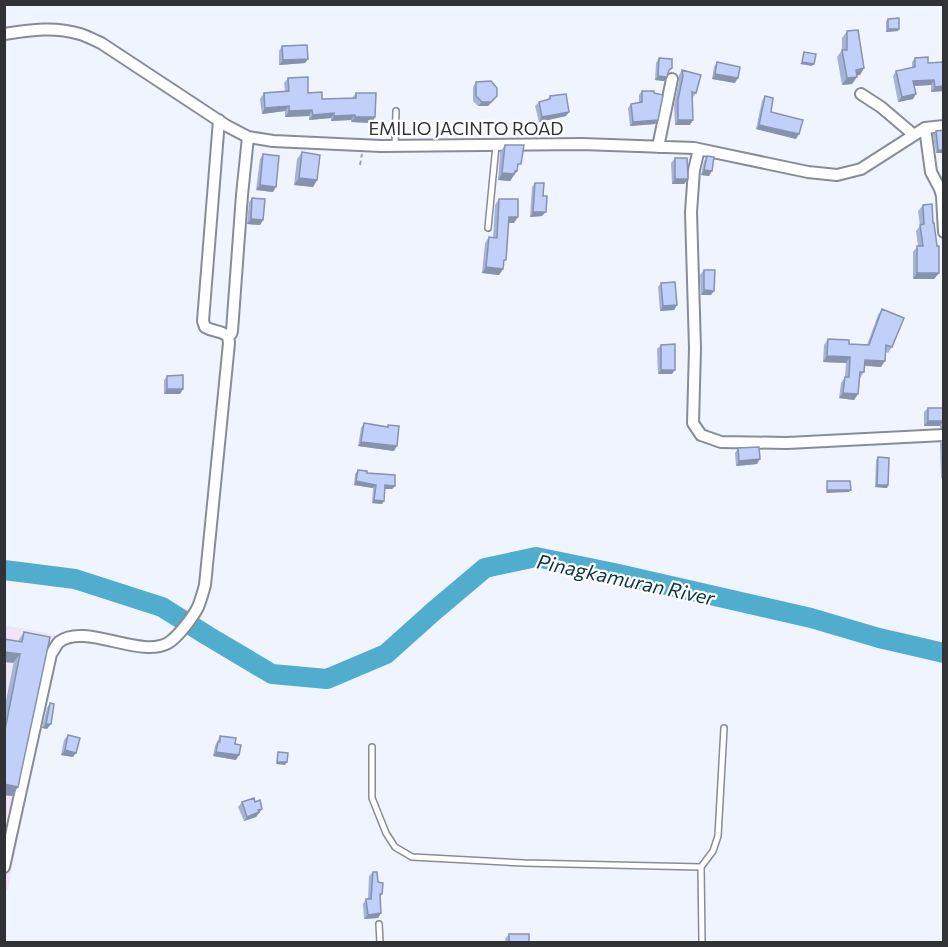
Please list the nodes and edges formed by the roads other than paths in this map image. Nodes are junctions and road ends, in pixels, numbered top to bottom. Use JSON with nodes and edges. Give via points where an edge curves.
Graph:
{"nodes":[{"id":1,"x":4,"y":34,"type":"edge"},
{"id":2,"x":672,"y":79,"type":"dead end"},
{"id":3,"x":861,"y":94,"type":"dead end"},
{"id":4,"x":396,"y":111,"type":"dead end"},
{"id":5,"x":219,"y":120,"type":"junction"},
{"id":6,"x":944,"y":126,"type":"edge"},
{"id":7,"x":926,"y":128,"type":"junction"},
{"id":8,"x":914,"y":135,"type":"junction"},
{"id":9,"x":248,"y":137,"type":"junction"},
{"id":10,"x":496,"y":145,"type":"junction"},
{"id":11,"x":395,"y":146,"type":"junction"},
{"id":12,"x":658,"y":147,"type":"junction"},
{"id":13,"x":699,"y":149,"type":"junction"},
{"id":14,"x":488,"y":228,"type":"dead end"},
{"id":15,"x":944,"y":232,"type":"edge"},
{"id":16,"x":228,"y":336,"type":"junction"},
{"id":17,"x":944,"y":435,"type":"edge"},
{"id":18,"x":724,"y":728,"type":"dead end"},
{"id":19,"x":372,"y":747,"type":"dead end"},
{"id":20,"x":4,"y":867,"type":"edge"},
{"id":21,"x":701,"y":867,"type":"junction"},
{"id":22,"x":380,"y":924,"type":"dead end"},
{"id":23,"x":380,"y":942,"type":"edge"},
{"id":24,"x":702,"y":942,"type":"edge"}],
"edges":[{"from":1,"to":5,"type":"street","name":"EMILIO JACINTO ROAD","via":[[40,29],[81,34]]},
{"from":2,"to":12,"type":"street"},
{"from":3,"to":8,"type":"street"},
{"from":4,"to":11,"type":"lane"},
{"from":5,"to":9,"type":"street","name":"EMILIO JACINTO ROAD"},
{"from":5,"to":16,"type":"street","via":[[203,321],[210,330]]},
{"from":6,"to":7,"type":"street","name":"EMILIO JACINTO ROAD"},
{"from":7,"to":8,"type":"street","name":"EMILIO JACINTO ROAD"},
{"from":7,"to":15,"type":"street","via":[[931,172],[942,196]]},
{"from":8,"to":13,"type":"street","name":"EMILIO JACINTO ROAD","via":[[861,169],[837,175]]},
{"from":9,"to":11,"type":"street","name":"EMILIO JACINTO ROAD"},
{"from":9,"to":16,"type":"street","via":[[232,331]]},
{"from":10,"to":11,"type":"street","name":"EMILIO JACINTO ROAD"},
{"from":10,"to":12,"type":"street","name":"EMILIO JACINTO ROAD"},
{"from":10,"to":14,"type":"lane"},
{"from":12,"to":13,"type":"street","name":"EMILIO JACINTO ROAD"},
{"from":13,"to":17,"type":"street","via":[[691,212],[693,423],[700,435],[721,442],[787,443]]},
{"from":16,"to":20,"type":"street","via":[[206,585],[197,608],[176,637],[154,648],[72,636],[59,643],[51,654]]},
{"from":18,"to":21,"type":"lane","via":[[718,836]]},
{"from":19,"to":21,"type":"lane","via":[[372,798],[395,847],[412,857]]},
{"from":21,"to":24,"type":"lane"},
{"from":22,"to":23,"type":"lane"}]}
